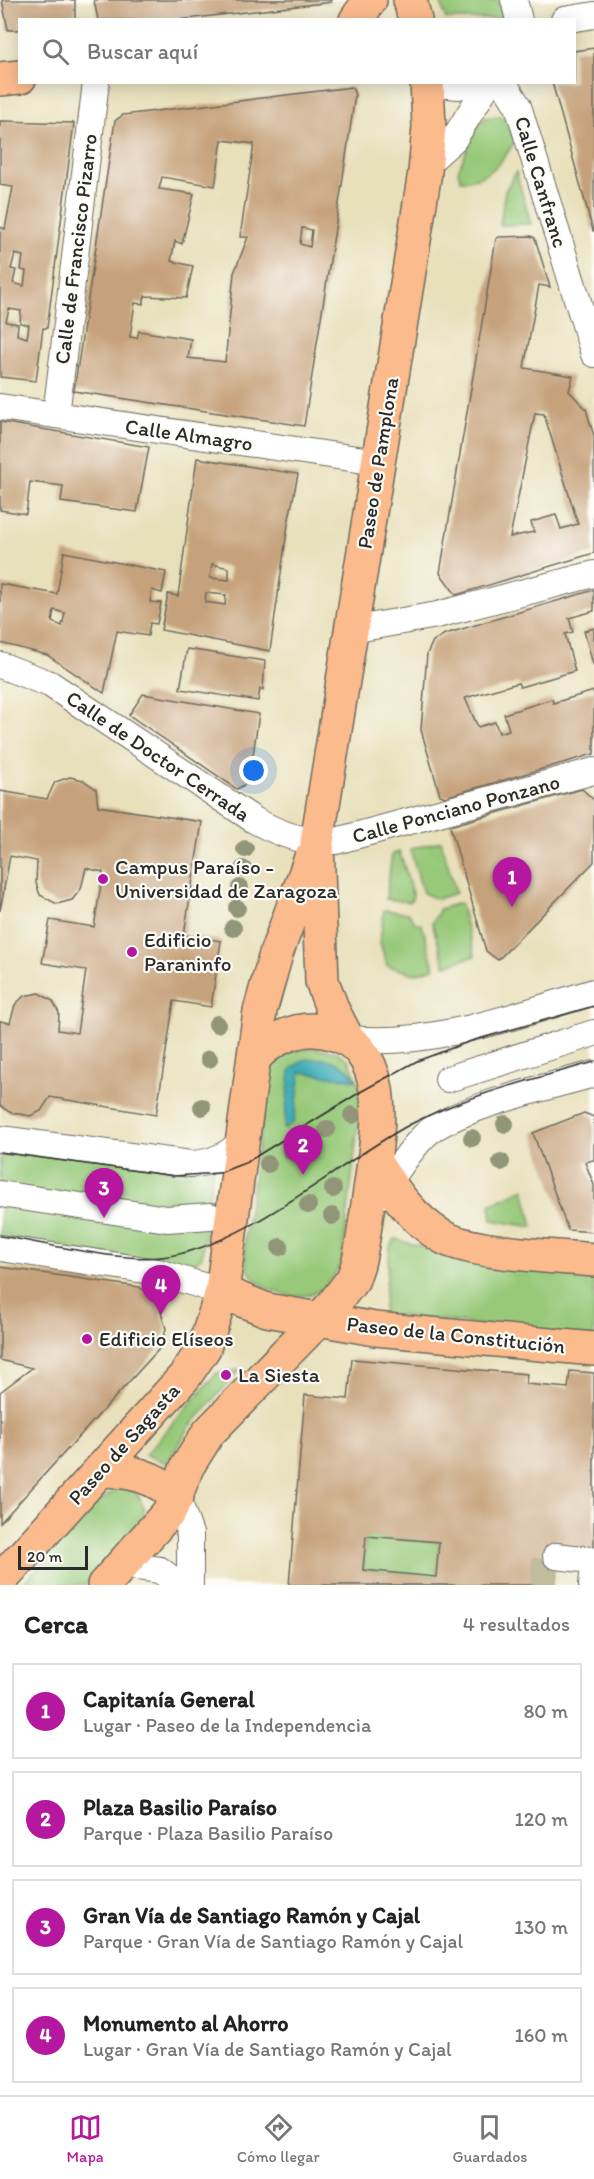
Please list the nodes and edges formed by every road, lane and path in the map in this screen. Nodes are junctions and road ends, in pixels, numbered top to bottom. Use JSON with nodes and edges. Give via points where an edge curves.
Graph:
{"nodes":[{"id":1,"x":410,"y":0,"type":"edge"},
{"id":2,"x":514,"y":0,"type":"edge"},
{"id":3,"x":594,"y":15,"type":"edge"},
{"id":4,"x":414,"y":18,"type":"edge"},
{"id":5,"x":518,"y":18,"type":"edge"},
{"id":6,"x":576,"y":18,"type":"edge"},
{"id":7,"x":18,"y":77,"type":"edge"},
{"id":8,"x":0,"y":79,"type":"edge"},
{"id":9,"x":96,"y":84,"type":"edge"},
{"id":10,"x":426,"y":84,"type":"edge"},
{"id":11,"x":437,"y":84,"type":"edge"},
{"id":12,"x":466,"y":84,"type":"edge"},
{"id":13,"x":488,"y":84,"type":"edge"},
{"id":14,"x":504,"y":84,"type":"edge"},
{"id":15,"x":426,"y":164,"type":"junction"},
{"id":16,"x":594,"y":354,"type":"edge"},
{"id":17,"x":0,"y":407,"type":"edge"},
{"id":18,"x":56,"y":415,"type":"junction"},
{"id":19,"x":378,"y":462,"type":"junction"},
{"id":20,"x":594,"y":574,"type":"edge"},
{"id":21,"x":351,"y":630,"type":"junction"},
{"id":22,"x":0,"y":665,"type":"edge"},
{"id":23,"x":594,"y":771,"type":"edge"},
{"id":24,"x":317,"y":842,"type":"junction"},
{"id":25,"x":594,"y":992,"type":"edge"},
{"id":26,"x":594,"y":1033,"type":"edge"},
{"id":27,"x":347,"y":1038,"type":"junction"},
{"id":28,"x":254,"y":1059,"type":"junction"},
{"id":29,"x":594,"y":1074,"type":"edge"},
{"id":30,"x":448,"y":1079,"type":"dead end"},
{"id":31,"x":0,"y":1139,"type":"edge"},
{"id":32,"x":242,"y":1140,"type":"junction"},
{"id":33,"x":381,"y":1173,"type":"junction"},
{"id":34,"x":0,"y":1194,"type":"edge"},
{"id":35,"x":210,"y":1216,"type":"dead end"},
{"id":36,"x":0,"y":1248,"type":"edge"},
{"id":37,"x":594,"y":1260,"type":"edge"},
{"id":38,"x":222,"y":1292,"type":"junction"},
{"id":39,"x":319,"y":1320,"type":"junction"},
{"id":40,"x":594,"y":1349,"type":"edge"},
{"id":41,"x":102,"y":1470,"type":"junction"},
{"id":42,"x":177,"y":1497,"type":"junction"},
{"id":43,"x":556,"y":1556,"type":"dead end"},
{"id":44,"x":113,"y":1575,"type":"edge"},
{"id":45,"x":584,"y":1580,"type":"edge"},
{"id":46,"x":0,"y":1581,"type":"edge"},
{"id":47,"x":179,"y":1585,"type":"edge"},
{"id":48,"x":190,"y":1585,"type":"edge"}],
"edges":[{"from":1,"to":4,"type":"main road"},
{"from":2,"to":5,"type":"street"},
{"from":3,"to":6,"type":"street"},
{"from":7,"to":8,"type":"main road"},
{"from":9,"to":18,"type":"street","name":"Calle de Francisco Pizarro"},
{"from":10,"to":15,"type":"main road","name":"Paseo de Pamplona"},
{"from":11,"to":12,"type":"street"},
{"from":13,"to":15,"type":"street","via":[[462,129]]},
{"from":14,"to":16,"type":"street","name":"Calle Canfranc","via":[[518,106]]},
{"from":15,"to":19,"type":"main road","name":"Paseo de Pamplona"},
{"from":17,"to":18,"type":"street","name":"Calle Almagro"},
{"from":18,"to":19,"type":"street","name":"Calle Almagro"},
{"from":19,"to":21,"type":"main road","name":"Paseo de Pamplona"},
{"from":20,"to":21,"type":"street","via":[[437,615]]},
{"from":21,"to":24,"type":"main road","name":"Paseo de Pamplona"},
{"from":22,"to":24,"type":"street","name":"Calle de Doctor Cerrada","via":[[50,684],[254,820],[282,835]]},
{"from":23,"to":24,"type":"street","name":"Calle Ponciano Ponzano","via":[[343,840]]},
{"from":24,"to":27,"type":"main road","name":"Paseo de Pamplona","via":[[322,981]]},
{"from":24,"to":28,"type":"main road","name":"Paseo de Pamplona","via":[[266,983]]},
{"from":25,"to":27,"type":"street","via":[[436,1034],[390,1041]]},
{"from":26,"to":30,"type":"street"},
{"from":27,"to":28,"type":"main road","via":[[322,1030],[296,1032],[268,1045]]},
{"from":27,"to":33,"type":"main road","name":"Paseo de Pamplona","via":[[364,1056],[376,1084]]},
{"from":28,"to":32,"type":"main road","name":"Paseo de Pamplona"},
{"from":29,"to":33,"type":"street","via":[[471,1112],[439,1126]]},
{"from":31,"to":32,"type":"street","via":[[191,1164],[222,1156]]},
{"from":32,"to":38,"type":"main road","name":"Paseo de Sagasta"},
{"from":33,"to":37,"type":"main road","via":[[410,1212],[450,1241]]},
{"from":33,"to":39,"type":"main road","name":"Paseo de Pamplona","via":[[366,1212],[356,1273]]},
{"from":34,"to":35,"type":"street","via":[[167,1219]]},
{"from":36,"to":38,"type":"street","via":[[158,1272]]},
{"from":38,"to":39,"type":"main road","name":"Paseo de la Constitución","via":[[267,1310]]},
{"from":38,"to":41,"type":"main road","name":"Paseo de Sagasta","via":[[198,1360]]},
{"from":39,"to":40,"type":"main road","name":"Paseo de la Constitución","via":[[400,1332]]},
{"from":39,"to":42,"type":"main road","name":"Paseo de Pamplona","via":[[202,1441],[187,1467]]},
{"from":41,"to":42,"type":"main road","via":[[144,1476]]},
{"from":41,"to":46,"type":"main road","name":"Paseo de Sagasta"},
{"from":42,"to":44,"type":"main road","via":[[165,1518]]},
{"from":42,"to":48,"type":"street","via":[[190,1534]]},
{"from":43,"to":45,"type":"street","via":[[591,1560],[594,1566]]},
{"from":44,"to":47,"type":"street","via":[[142,1566],[159,1570]]}]}
